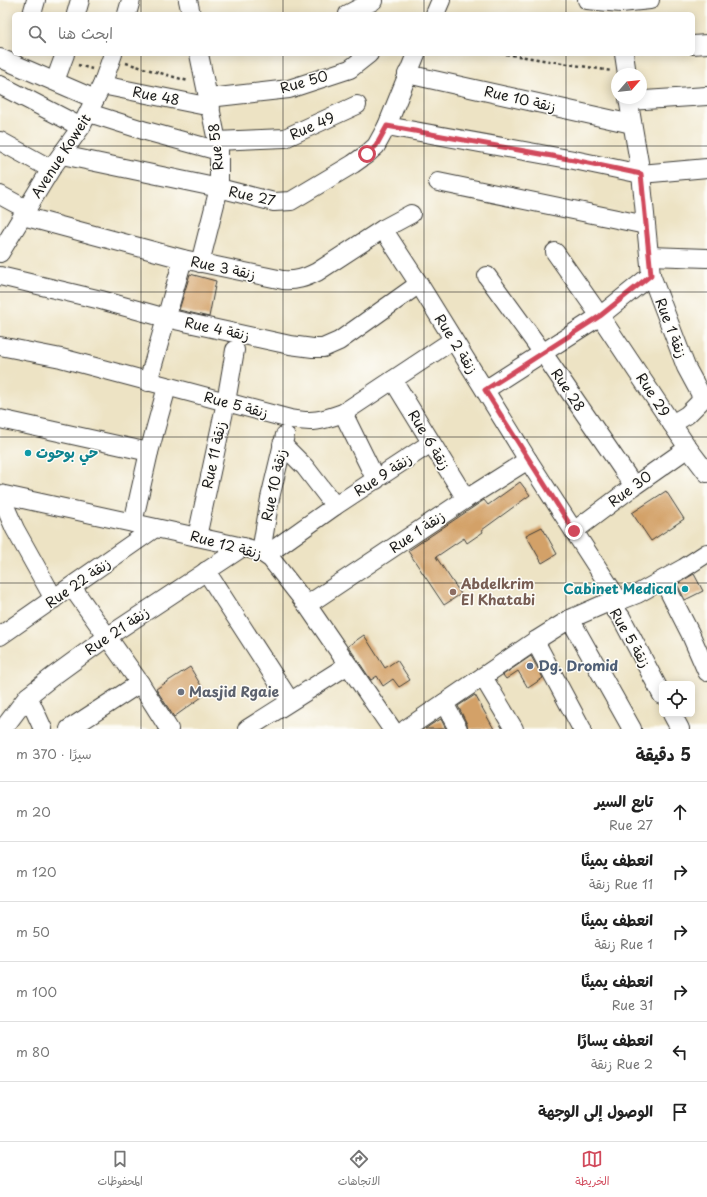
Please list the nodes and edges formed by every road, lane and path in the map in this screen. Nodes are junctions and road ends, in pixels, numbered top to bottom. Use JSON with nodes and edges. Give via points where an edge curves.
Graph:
{"nodes":[{"id":1,"x":36,"y":0,"type":"edge"},
{"id":2,"x":80,"y":0,"type":"edge"},
{"id":3,"x":131,"y":0,"type":"edge"},
{"id":4,"x":188,"y":0,"type":"edge"},
{"id":5,"x":441,"y":0,"type":"edge"},
{"id":6,"x":587,"y":0,"type":"edge"},
{"id":7,"x":650,"y":0,"type":"edge"},
{"id":8,"x":375,"y":5,"type":"edge"},
{"id":9,"x":621,"y":6,"type":"edge"},
{"id":10,"x":33,"y":12,"type":"edge"},
{"id":11,"x":77,"y":12,"type":"edge"},
{"id":12,"x":128,"y":12,"type":"edge"},
{"id":13,"x":190,"y":12,"type":"edge"},
{"id":14,"x":354,"y":12,"type":"edge"},
{"id":15,"x":436,"y":12,"type":"edge"},
{"id":16,"x":707,"y":44,"type":"edge"},
{"id":17,"x":695,"y":45,"type":"edge"},
{"id":18,"x":198,"y":56,"type":"edge"},
{"id":19,"x":367,"y":56,"type":"edge"},
{"id":20,"x":519,"y":56,"type":"edge"},
{"id":21,"x":624,"y":56,"type":"edge"},
{"id":22,"x":64,"y":57,"type":"edge"},
{"id":23,"x":0,"y":58,"type":"edge"},
{"id":24,"x":19,"y":59,"type":"edge"},
{"id":25,"x":410,"y":61,"type":"edge"},
{"id":26,"x":626,"y":68,"type":"edge"},
{"id":27,"x":611,"y":70,"type":"edge"},
{"id":28,"x":55,"y":81,"type":"junction"},
{"id":29,"x":0,"y":85,"type":"edge"},
{"id":30,"x":100,"y":87,"type":"edge"},
{"id":31,"x":707,"y":96,"type":"edge"},
{"id":32,"x":209,"y":97,"type":"junction"},
{"id":33,"x":647,"y":99,"type":"edge"},
{"id":34,"x":630,"y":104,"type":"edge"},
{"id":35,"x":357,"y":105,"type":"dead end"},
{"id":36,"x":632,"y":124,"type":"junction"},
{"id":37,"x":387,"y":126,"type":"junction"},
{"id":38,"x":0,"y":141,"type":"edge"},
{"id":39,"x":218,"y":146,"type":"junction"},
{"id":40,"x":62,"y":155,"type":"junction"},
{"id":41,"x":707,"y":168,"type":"edge"},
{"id":42,"x":51,"y":169,"type":"junction"},
{"id":43,"x":641,"y":174,"type":"junction"},
{"id":44,"x":438,"y":182,"type":"dead end"},
{"id":45,"x":219,"y":188,"type":"junction"},
{"id":46,"x":0,"y":196,"type":"edge"},
{"id":47,"x":24,"y":213,"type":"junction"},
{"id":48,"x":411,"y":214,"type":"dead end"},
{"id":49,"x":646,"y":225,"type":"junction"},
{"id":50,"x":383,"y":229,"type":"junction"},
{"id":51,"x":555,"y":252,"type":"dead end"},
{"id":52,"x":0,"y":253,"type":"edge"},
{"id":53,"x":650,"y":256,"type":"junction"},
{"id":54,"x":707,"y":258,"type":"edge"},
{"id":55,"x":192,"y":261,"type":"junction"},
{"id":56,"x":651,"y":275,"type":"junction"},
{"id":57,"x":0,"y":276,"type":"edge"},
{"id":58,"x":487,"y":276,"type":"dead end"},
{"id":59,"x":419,"y":284,"type":"junction"},
{"id":60,"x":600,"y":316,"type":"junction"},
{"id":61,"x":166,"y":318,"type":"junction"},
{"id":62,"x":453,"y":340,"type":"junction"},
{"id":63,"x":0,"y":346,"type":"edge"},
{"id":64,"x":235,"y":350,"type":"dead end"},
{"id":65,"x":543,"y":353,"type":"junction"},
{"id":66,"x":393,"y":380,"type":"junction"},
{"id":67,"x":148,"y":382,"type":"junction"},
{"id":68,"x":167,"y":387,"type":"junction"},
{"id":69,"x":485,"y":390,"type":"junction"},
{"id":70,"x":704,"y":399,"type":"edge"},
{"id":71,"x":226,"y":402,"type":"junction"},
{"id":72,"x":343,"y":413,"type":"junction"},
{"id":73,"x":290,"y":419,"type":"junction"},
{"id":74,"x":0,"y":420,"type":"edge"},
{"id":75,"x":672,"y":424,"type":"junction"},
{"id":76,"x":431,"y":443,"type":"junction"},
{"id":77,"x":282,"y":444,"type":"junction"},
{"id":78,"x":688,"y":448,"type":"junction"},
{"id":79,"x":149,"y":452,"type":"junction"},
{"id":80,"x":528,"y":460,"type":"junction"},
{"id":81,"x":707,"y":473,"type":"edge"},
{"id":82,"x":376,"y":480,"type":"junction"},
{"id":83,"x":634,"y":486,"type":"junction"},
{"id":84,"x":0,"y":494,"type":"edge"},
{"id":85,"x":466,"y":499,"type":"junction"},
{"id":86,"x":335,"y":506,"type":"junction"},
{"id":87,"x":133,"y":523,"type":"junction"},
{"id":88,"x":156,"y":528,"type":"junction"},
{"id":89,"x":574,"y":531,"type":"junction"},
{"id":90,"x":197,"y":537,"type":"junction"},
{"id":91,"x":707,"y":539,"type":"edge"},
{"id":92,"x":243,"y":547,"type":"junction"},
{"id":93,"x":264,"y":553,"type":"junction"},
{"id":94,"x":707,"y":553,"type":"edge"},
{"id":95,"x":206,"y":571,"type":"junction"},
{"id":96,"x":663,"y":580,"type":"junction"},
{"id":97,"x":72,"y":587,"type":"junction"},
{"id":98,"x":54,"y":599,"type":"junction"},
{"id":99,"x":614,"y":600,"type":"junction"},
{"id":100,"x":307,"y":605,"type":"junction"},
{"id":101,"x":570,"y":619,"type":"junction"},
{"id":102,"x":0,"y":636,"type":"edge"},
{"id":103,"x":107,"y":637,"type":"junction"},
{"id":104,"x":535,"y":641,"type":"junction"},
{"id":105,"x":348,"y":665,"type":"junction"},
{"id":106,"x":707,"y":672,"type":"edge"},
{"id":107,"x":483,"y":677,"type":"junction"},
{"id":108,"x":140,"y":683,"type":"junction"},
{"id":109,"x":659,"y":689,"type":"edge"},
{"id":110,"x":28,"y":696,"type":"junction"},
{"id":111,"x":290,"y":701,"type":"junction"},
{"id":112,"x":444,"y":703,"type":"junction"},
{"id":113,"x":674,"y":717,"type":"edge"},
{"id":114,"x":3,"y":729,"type":"edge"},
{"id":115,"x":43,"y":729,"type":"edge"},
{"id":116,"x":69,"y":729,"type":"edge"},
{"id":117,"x":169,"y":729,"type":"edge"},
{"id":118,"x":247,"y":729,"type":"edge"},
{"id":119,"x":392,"y":729,"type":"edge"},
{"id":120,"x":406,"y":729,"type":"edge"},
{"id":121,"x":458,"y":729,"type":"edge"},
{"id":122,"x":514,"y":729,"type":"edge"},
{"id":123,"x":582,"y":729,"type":"edge"},
{"id":124,"x":632,"y":729,"type":"edge"},
{"id":125,"x":680,"y":729,"type":"edge"}],
"edges":[{"from":1,"to":10,"type":"street"},
{"from":2,"to":11,"type":"street"},
{"from":3,"to":12,"type":"street"},
{"from":4,"to":13,"type":"street"},
{"from":5,"to":15,"type":"street"},
{"from":6,"to":9,"type":"street"},
{"from":7,"to":9,"type":"street"},
{"from":8,"to":14,"type":"street"},
{"from":16,"to":17,"type":"street"},
{"from":18,"to":32,"type":"street","name":"Rue 58"},
{"from":19,"to":32,"type":"street","name":"Rue 50","via":[[350,69],[289,89]]},
{"from":20,"to":27,"type":"path"},
{"from":21,"to":26,"type":"street"},
{"from":22,"to":28,"type":"street"},
{"from":22,"to":30,"type":"path"},
{"from":23,"to":24,"type":"street"},
{"from":24,"to":28,"type":"street"},
{"from":25,"to":36,"type":"street","name":"Rue 10 زنقة"},
{"from":25,"to":37,"type":"street","name":"Rue 27"},
{"from":28,"to":30,"type":"street"},
{"from":29,"to":30,"type":"street"},
{"from":30,"to":32,"type":"street","name":"Rue 48"},
{"from":30,"to":32,"type":"path"},
{"from":30,"to":39,"type":"street","name":"Rue 49","via":[[146,131]]},
{"from":30,"to":40,"type":"street","name":"Avenue Koweit"},
{"from":31,"to":33,"type":"street"},
{"from":32,"to":39,"type":"street","name":"Rue 58"},
{"from":34,"to":36,"type":"street","name":"Rue 1 زنقة"},
{"from":35,"to":39,"type":"street","name":"Rue 49","via":[[285,138]]},
{"from":36,"to":43,"type":"street","name":"Rue 1 زنقة"},
{"from":37,"to":43,"type":"street"},
{"from":37,"to":45,"type":"street","name":"Rue 27","via":[[376,146],[367,154],[291,202],[274,202]]},
{"from":38,"to":42,"type":"street"},
{"from":39,"to":45,"type":"street","name":"Rue 58"},
{"from":40,"to":42,"type":"street","name":"Avenue Koweit"},
{"from":40,"to":45,"type":"street","name":"Rue 27"},
{"from":41,"to":43,"type":"street"},
{"from":42,"to":47,"type":"street","name":"Avenue Koweit"},
{"from":43,"to":49,"type":"street","name":"Rue 1 زنقة"},
{"from":44,"to":49,"type":"street"},
{"from":45,"to":55,"type":"street","name":"Rue 58"},
{"from":46,"to":47,"type":"street","name":"Rue 3 زنقة"},
{"from":47,"to":52,"type":"street","name":"Avenue Koweit"},
{"from":47,"to":55,"type":"street","name":"Rue 3 زنقة"},
{"from":48,"to":50,"type":"street","name":"Rue 3 زنقة"},
{"from":49,"to":53,"type":"street","name":"Rue 1 زنقة"},
{"from":50,"to":55,"type":"street","name":"Rue 3 زنقة","via":[[317,272],[300,280],[283,280]]},
{"from":50,"to":59,"type":"street","name":"Rue 2 زنقة"},
{"from":51,"to":60,"type":"street","name":"Rue 29"},
{"from":53,"to":54,"type":"street"},
{"from":53,"to":56,"type":"street","name":"Rue 1 زنقة"},
{"from":55,"to":61,"type":"street","name":"Rue 58"},
{"from":56,"to":60,"type":"street"},
{"from":56,"to":70,"type":"street","name":"Rue 1 زنقة","via":[[686,368]]},
{"from":57,"to":61,"type":"street","name":"Rue 4 زنقة"},
{"from":58,"to":65,"type":"street","name":"Rue 28"},
{"from":59,"to":61,"type":"street","name":"Rue 4 زنقة","via":[[339,341],[323,348],[290,345]]},
{"from":59,"to":62,"type":"street","name":"Rue 2 زنقة"},
{"from":60,"to":65,"type":"street"},
{"from":60,"to":75,"type":"street","name":"Rue 29"},
{"from":61,"to":67,"type":"street","name":"Rue 58"},
{"from":62,"to":66,"type":"street","name":"Rue 5 زنقة"},
{"from":62,"to":69,"type":"street","name":"Rue 2 زنقة"},
{"from":63,"to":67,"type":"street","name":"Rue 5 زنقة","via":[[60,358]]},
{"from":64,"to":71,"type":"street","name":"Rue 11 زنقة"},
{"from":65,"to":69,"type":"street"},
{"from":65,"to":83,"type":"street","name":"Rue 28"},
{"from":66,"to":72,"type":"street","name":"Rue 5 زنقة"},
{"from":66,"to":76,"type":"street","name":"Rue 6 زنقة"},
{"from":67,"to":68,"type":"street","name":"Rue 5 زنقة"},
{"from":68,"to":71,"type":"street","name":"Rue 5 زنقة"},
{"from":68,"to":79,"type":"street"},
{"from":69,"to":80,"type":"street","name":"Rue 2 زنقة"},
{"from":70,"to":75,"type":"street","name":"Rue 1 زنقة"},
{"from":71,"to":73,"type":"street","name":"Rue 5 زنقة"},
{"from":71,"to":90,"type":"street","name":"Rue 11 زنقة"},
{"from":72,"to":73,"type":"street","name":"Rue 5 زنقة","via":[[323,421]]},
{"from":72,"to":82,"type":"street"},
{"from":73,"to":77,"type":"street","name":"Rue 10 زنقة"},
{"from":74,"to":79,"type":"street"},
{"from":75,"to":78,"type":"street","name":"Rue 29"},
{"from":76,"to":82,"type":"street","name":"Rue 9 زنقة"},
{"from":76,"to":85,"type":"street","name":"Rue 6 زنقة"},
{"from":77,"to":86,"type":"street","via":[[305,467]]},
{"from":77,"to":93,"type":"street","name":"Rue 10 زنقة","via":[[270,498]]},
{"from":78,"to":81,"type":"street","name":"Rue 29"},
{"from":78,"to":83,"type":"street","name":"Rue 30"},
{"from":79,"to":87,"type":"street"},
{"from":80,"to":85,"type":"street","name":"Rue 1 زنقة"},
{"from":80,"to":89,"type":"street","name":"Rue 2 زنقة"},
{"from":82,"to":86,"type":"street","name":"Rue 9 زنقة"},
{"from":83,"to":89,"type":"street","name":"Rue 30"},
{"from":84,"to":87,"type":"street","name":"Rue 12 زنقة"},
{"from":84,"to":98,"type":"street","via":[[15,529]]},
{"from":85,"to":100,"type":"street","name":"Rue 1 زنقة"},
{"from":86,"to":93,"type":"street","name":"Rue 9 زنقة"},
{"from":87,"to":88,"type":"street","name":"Rue 12 زنقة"},
{"from":88,"to":90,"type":"street","name":"Rue 12 زنقة"},
{"from":88,"to":97,"type":"street","name":"Rue 22 زنقة"},
{"from":89,"to":99,"type":"street","name":"Rue 2 زنقة"},
{"from":90,"to":92,"type":"street","name":"Rue 12 زنقة"},
{"from":91,"to":99,"type":"street"},
{"from":92,"to":93,"type":"street","name":"Rue 12 زنقة"},
{"from":92,"to":95,"type":"street","name":"Rue 21 زنقة"},
{"from":93,"to":100,"type":"street","name":"Rue 12 زنقة"},
{"from":94,"to":96,"type":"street"},
{"from":95,"to":103,"type":"street","name":"Rue 21 زنقة"},
{"from":95,"to":111,"type":"street"},
{"from":96,"to":99,"type":"street"},
{"from":96,"to":106,"type":"street"},
{"from":97,"to":98,"type":"street","name":"Rue 22 زنقة"},
{"from":97,"to":103,"type":"street"},
{"from":98,"to":102,"type":"street","name":"Rue 22 زنقة"},
{"from":99,"to":101,"type":"street"},
{"from":99,"to":109,"type":"street","name":"Rue 5 زنقة"},
{"from":100,"to":105,"type":"street","name":"Rue 12 زنقة"},
{"from":101,"to":104,"type":"street"},
{"from":101,"to":124,"type":"street"},
{"from":103,"to":108,"type":"street"},
{"from":103,"to":110,"type":"street","name":"Rue 21 زنقة"},
{"from":104,"to":107,"type":"street"},
{"from":104,"to":123,"type":"street"},
{"from":105,"to":111,"type":"street"},
{"from":105,"to":119,"type":"street","name":"Rue 12 زنقة"},
{"from":107,"to":112,"type":"street"},
{"from":107,"to":122,"type":"street"},
{"from":108,"to":116,"type":"street"},
{"from":108,"to":117,"type":"street"},
{"from":110,"to":114,"type":"street","name":"Rue 21 زنقة"},
{"from":110,"to":115,"type":"street"},
{"from":111,"to":118,"type":"street"},
{"from":112,"to":120,"type":"street"},
{"from":112,"to":121,"type":"street"},
{"from":113,"to":125,"type":"street"}]}
